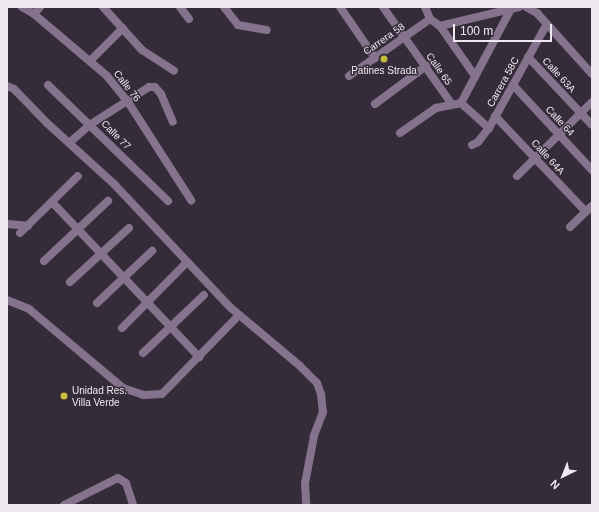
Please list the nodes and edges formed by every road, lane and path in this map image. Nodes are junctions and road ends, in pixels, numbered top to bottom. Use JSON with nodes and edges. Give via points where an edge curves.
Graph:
{"nodes":[{"id":1,"x":22,"y":7,"type":"edge"},
{"id":2,"x":40,"y":7,"type":"edge"},
{"id":3,"x":103,"y":7,"type":"edge"},
{"id":4,"x":180,"y":7,"type":"edge"},
{"id":5,"x":224,"y":7,"type":"edge"},
{"id":6,"x":340,"y":7,"type":"edge"},
{"id":7,"x":383,"y":7,"type":"edge"},
{"id":8,"x":425,"y":7,"type":"edge"},
{"id":9,"x":515,"y":8,"type":"edge"},
{"id":10,"x":528,"y":8,"type":"edge"},
{"id":11,"x":34,"y":14,"type":"junction"},
{"id":12,"x":189,"y":19,"type":"dead end"},
{"id":13,"x":430,"y":19,"type":"junction"},
{"id":14,"x":547,"y":24,"type":"junction"},
{"id":15,"x":440,"y":26,"type":"junction"},
{"id":16,"x":123,"y":28,"type":"junction"},
{"id":17,"x":267,"y":30,"type":"dead end"},
{"id":18,"x":404,"y":37,"type":"junction"},
{"id":19,"x":528,"y":57,"type":"junction"},
{"id":20,"x":375,"y":58,"type":"junction"},
{"id":21,"x":91,"y":60,"type":"junction"},
{"id":22,"x":426,"y":66,"type":"junction"},
{"id":23,"x":174,"y":71,"type":"dead end"},
{"id":24,"x":592,"y":74,"type":"edge"},
{"id":25,"x":349,"y":76,"type":"dead end"},
{"id":26,"x":475,"y":76,"type":"junction"},
{"id":27,"x":513,"y":85,"type":"junction"},
{"id":28,"x":7,"y":86,"type":"edge"},
{"id":29,"x":48,"y":86,"type":"dead end"},
{"id":30,"x":128,"y":102,"type":"junction"},
{"id":31,"x":461,"y":102,"type":"junction"},
{"id":32,"x":592,"y":102,"type":"edge"},
{"id":33,"x":451,"y":103,"type":"junction"},
{"id":34,"x":375,"y":104,"type":"dead end"},
{"id":35,"x":582,"y":114,"type":"junction"},
{"id":36,"x":495,"y":116,"type":"junction"},
{"id":37,"x":173,"y":122,"type":"dead end"},
{"id":38,"x":91,"y":124,"type":"junction"},
{"id":39,"x":592,"y":125,"type":"edge"},
{"id":40,"x":489,"y":128,"type":"junction"},
{"id":41,"x":400,"y":133,"type":"dead end"},
{"id":42,"x":559,"y":136,"type":"junction"},
{"id":43,"x":69,"y":143,"type":"junction"},
{"id":44,"x":472,"y":145,"type":"dead end"},
{"id":45,"x":536,"y":159,"type":"junction"},
{"id":46,"x":592,"y":170,"type":"edge"},
{"id":47,"x":78,"y":176,"type":"dead end"},
{"id":48,"x":517,"y":176,"type":"dead end"},
{"id":49,"x":191,"y":200,"type":"dead end"},
{"id":50,"x":108,"y":201,"type":"dead end"},
{"id":51,"x":168,"y":201,"type":"dead end"},
{"id":52,"x":52,"y":202,"type":"junction"},
{"id":53,"x":589,"y":209,"type":"edge"},
{"id":54,"x":7,"y":224,"type":"edge"},
{"id":55,"x":28,"y":226,"type":"junction"},
{"id":56,"x":570,"y":227,"type":"dead end"},
{"id":57,"x":129,"y":228,"type":"dead end"},
{"id":58,"x":78,"y":229,"type":"junction"},
{"id":59,"x":20,"y":233,"type":"dead end"},
{"id":60,"x":152,"y":251,"type":"dead end"},
{"id":61,"x":101,"y":254,"type":"junction"},
{"id":62,"x":44,"y":262,"type":"dead end"},
{"id":63,"x":187,"y":262,"type":"junction"},
{"id":64,"x":124,"y":278,"type":"junction"},
{"id":65,"x":70,"y":282,"type":"dead end"},
{"id":66,"x":204,"y":295,"type":"dead end"},
{"id":67,"x":7,"y":300,"type":"edge"},
{"id":68,"x":97,"y":303,"type":"dead end"},
{"id":69,"x":148,"y":304,"type":"junction"},
{"id":70,"x":239,"y":315,"type":"junction"},
{"id":71,"x":122,"y":328,"type":"dead end"},
{"id":72,"x":171,"y":328,"type":"junction"},
{"id":73,"x":143,"y":354,"type":"dead end"},
{"id":74,"x":199,"y":357,"type":"junction"},
{"id":75,"x":64,"y":505,"type":"edge"},
{"id":76,"x":133,"y":505,"type":"edge"},
{"id":77,"x":306,"y":505,"type":"edge"}],
"edges":[{"from":1,"to":11,"type":"street","name":"Calle 76"},
{"from":2,"to":11,"type":"street"},
{"from":3,"to":16,"type":"street"},
{"from":4,"to":12,"type":"street"},
{"from":5,"to":17,"type":"street","via":[[238,25]]},
{"from":6,"to":20,"type":"street"},
{"from":7,"to":18,"type":"street","name":"Calle 65"},
{"from":8,"to":13,"type":"street"},
{"from":9,"to":15,"type":"street"},
{"from":9,"to":26,"type":"street"},
{"from":10,"to":14,"type":"street"},
{"from":11,"to":21,"type":"street","name":"Calle 76"},
{"from":13,"to":15,"type":"street"},
{"from":13,"to":18,"type":"street","name":"Carrera 58"},
{"from":14,"to":19,"type":"street","name":"Carrera 58C"},
{"from":14,"to":24,"type":"street"},
{"from":15,"to":26,"type":"street"},
{"from":16,"to":21,"type":"street"},
{"from":16,"to":23,"type":"street","via":[[151,57]]},
{"from":18,"to":20,"type":"street","name":"Carrera 58"},
{"from":18,"to":22,"type":"street","name":"Calle 65"},
{"from":19,"to":27,"type":"street","name":"Carrera 58C"},
{"from":19,"to":35,"type":"street","name":"Calle 63A"},
{"from":20,"to":25,"type":"street","name":"Carrera 58"},
{"from":21,"to":30,"type":"street","name":"Calle 76"},
{"from":22,"to":33,"type":"street","name":"Calle 65"},
{"from":22,"to":34,"type":"street"},
{"from":26,"to":31,"type":"street"},
{"from":27,"to":36,"type":"street","name":"Carrera 58C"},
{"from":27,"to":42,"type":"street","name":"Calle 64"},
{"from":28,"to":43,"type":"street","via":[[14,89]]},
{"from":29,"to":38,"type":"street","name":"Calle 77"},
{"from":30,"to":37,"type":"street","via":[[149,87],[155,87],[161,94]]},
{"from":30,"to":38,"type":"street"},
{"from":30,"to":49,"type":"street","name":"Calle 76"},
{"from":31,"to":33,"type":"street"},
{"from":31,"to":40,"type":"street"},
{"from":32,"to":35,"type":"street"},
{"from":33,"to":41,"type":"street","via":[[436,108]]},
{"from":35,"to":39,"type":"street","name":"Calle 63A"},
{"from":35,"to":42,"type":"street"},
{"from":36,"to":40,"type":"street","name":"Carrera 58C"},
{"from":36,"to":45,"type":"street","name":"Calle 64A"},
{"from":38,"to":43,"type":"street"},
{"from":38,"to":51,"type":"street","name":"Calle 77"},
{"from":40,"to":44,"type":"street","name":"Carrera 58C","via":[[478,142]]},
{"from":42,"to":45,"type":"street"},
{"from":42,"to":46,"type":"street","name":"Calle 64"},
{"from":43,"to":63,"type":"street","via":[[114,184]]},
{"from":45,"to":48,"type":"street"},
{"from":45,"to":53,"type":"street","name":"Calle 64A"},
{"from":47,"to":52,"type":"street"},
{"from":50,"to":58,"type":"street"},
{"from":52,"to":55,"type":"street"},
{"from":52,"to":58,"type":"street"},
{"from":53,"to":56,"type":"street"},
{"from":54,"to":55,"type":"street"},
{"from":55,"to":59,"type":"street"},
{"from":57,"to":61,"type":"street"},
{"from":58,"to":61,"type":"street"},
{"from":58,"to":62,"type":"street"},
{"from":60,"to":64,"type":"street"},
{"from":61,"to":64,"type":"street"},
{"from":61,"to":65,"type":"street"},
{"from":63,"to":69,"type":"street"},
{"from":63,"to":70,"type":"street"},
{"from":64,"to":68,"type":"street"},
{"from":64,"to":69,"type":"street"},
{"from":66,"to":72,"type":"street"},
{"from":67,"to":74,"type":"street","via":[[29,309],[123,388],[143,395],[162,394]]},
{"from":69,"to":71,"type":"street"},
{"from":69,"to":72,"type":"street"},
{"from":70,"to":74,"type":"street"},
{"from":70,"to":77,"type":"street","via":[[300,366],[317,383],[321,394],[323,412],[312,447],[304,494]]},
{"from":72,"to":73,"type":"street"},
{"from":72,"to":74,"type":"street"},
{"from":75,"to":76,"type":"street","via":[[118,478],[126,483]]}]}
